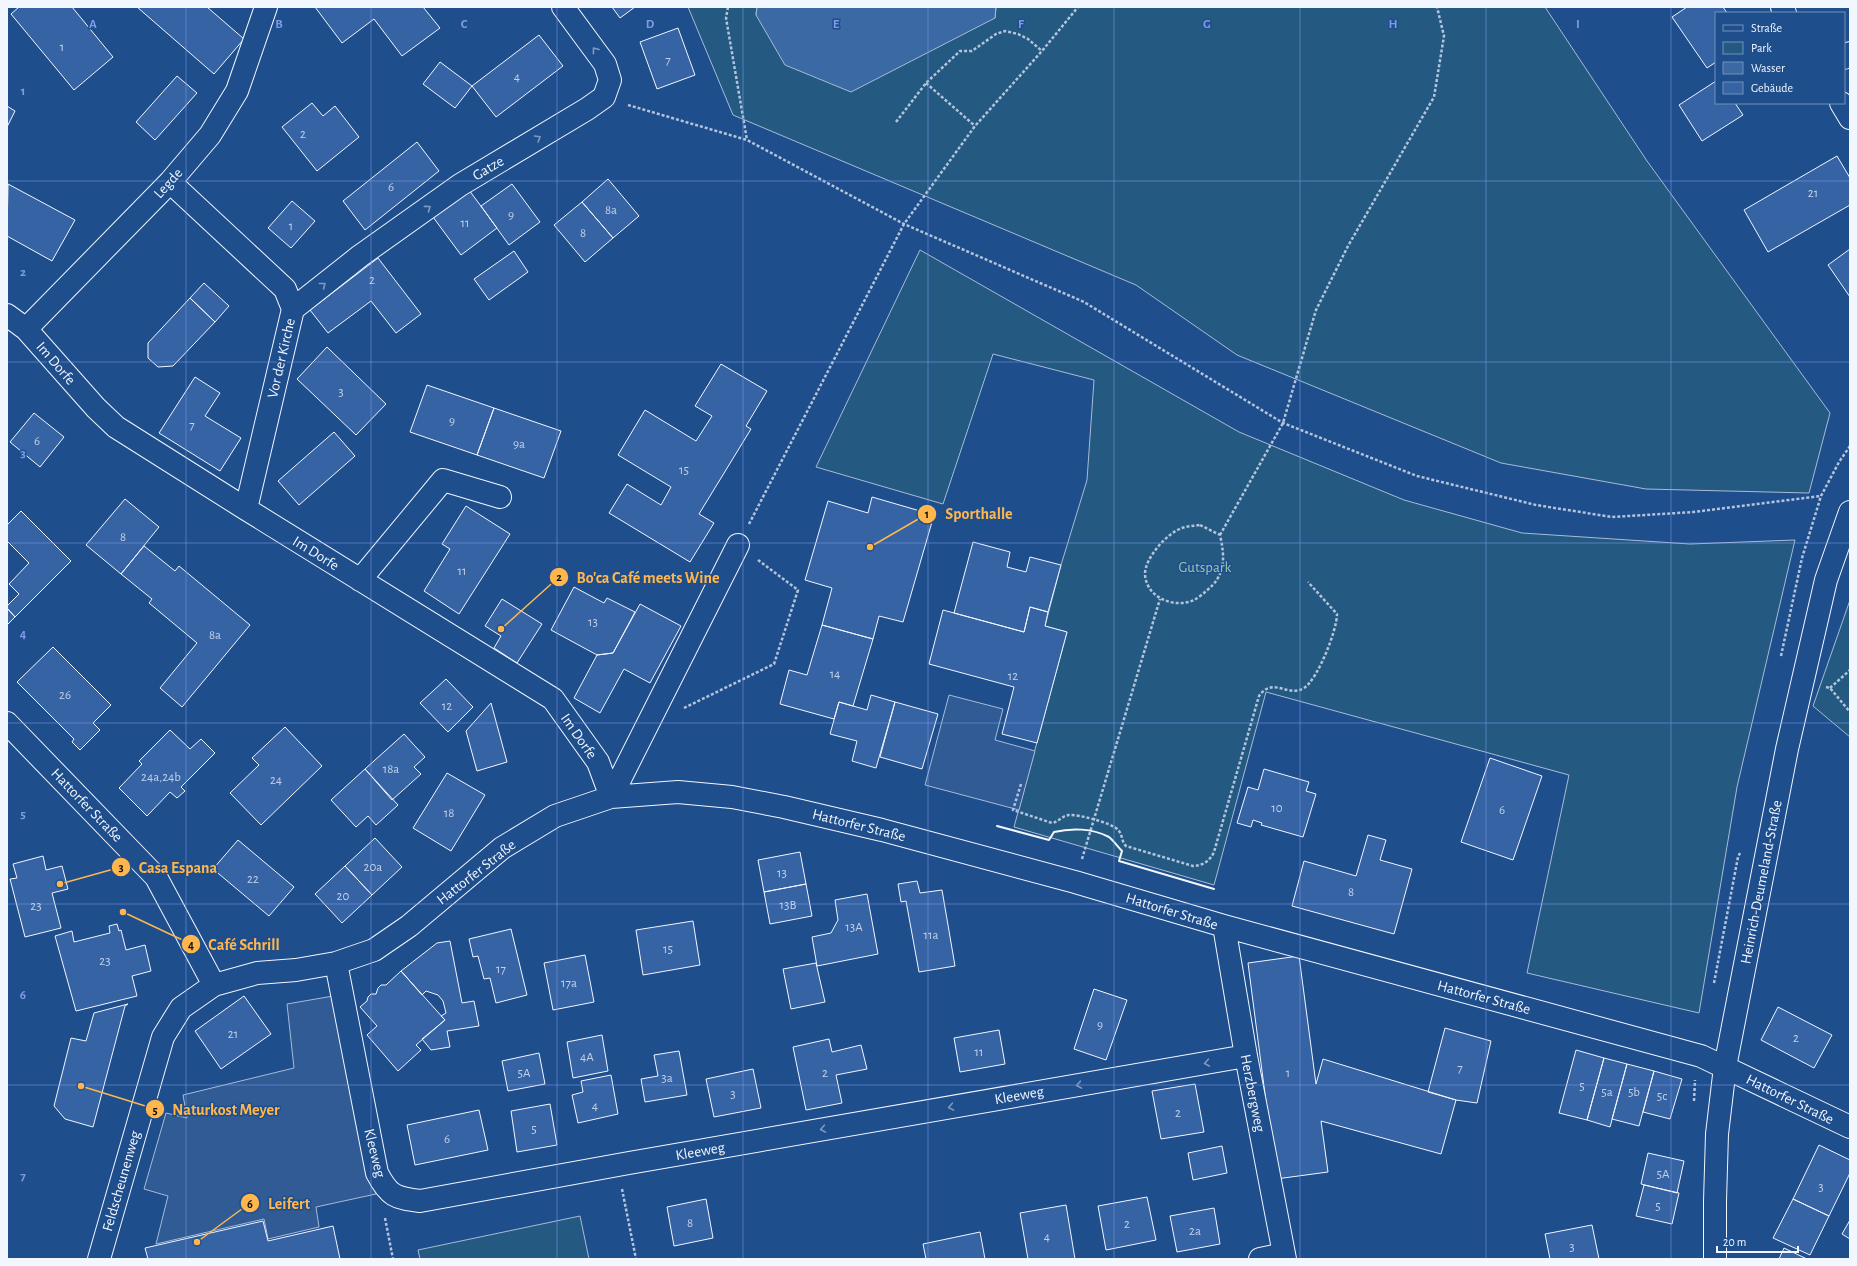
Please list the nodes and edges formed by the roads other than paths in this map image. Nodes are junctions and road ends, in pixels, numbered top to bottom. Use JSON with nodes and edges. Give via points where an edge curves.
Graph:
{"nodes":[{"id":1,"x":266,"y":7,"type":"edge"},
{"id":2,"x":563,"y":7,"type":"edge"},
{"id":3,"x":1842,"y":104,"type":"edge"},
{"id":4,"x":1850,"y":118,"type":"edge"},
{"id":5,"x":170,"y":182,"type":"junction"},
{"id":6,"x":293,"y":309,"type":"junction"},
{"id":7,"x":7,"y":315,"type":"edge"},
{"id":8,"x":26,"y":329,"type":"junction"},
{"id":9,"x":500,"y":497,"type":"dead end"},
{"id":10,"x":246,"y":510,"type":"junction"},
{"id":11,"x":1850,"y":512,"type":"edge"},
{"id":12,"x":738,"y":545,"type":"road end"},
{"id":13,"x":360,"y":580,"type":"junction"},
{"id":14,"x":7,"y":723,"type":"edge"},
{"id":15,"x":611,"y":797,"type":"junction"},
{"id":16,"x":1224,"y":926,"type":"junction"},
{"id":17,"x":336,"y":963,"type":"junction"},
{"id":18,"x":214,"y":985,"type":"junction"},
{"id":19,"x":1246,"y":1056,"type":"junction"},
{"id":20,"x":1725,"y":1067,"type":"junction"},
{"id":21,"x":1850,"y":1127,"type":"edge"},
{"id":22,"x":1285,"y":1256,"type":"edge"},
{"id":23,"x":99,"y":1259,"type":"edge"},
{"id":24,"x":1260,"y":1259,"type":"edge"},
{"id":25,"x":1716,"y":1259,"type":"edge"}],
"edges":[{"from":1,"to":5,"type":"street","name":"Legde","via":[[237,91],[210,135]]},
{"from":6,"to":2,"type":"street","name":"Gatze","one_way":true,"via":[[360,256],[460,185],[604,97],[610,80],[605,64]]},
{"from":3,"to":4,"type":"street"},
{"from":5,"to":6,"type":"street","name":"Vor der Kirche","via":[[285,289]]},
{"from":5,"to":8,"type":"street","name":"Legde"},
{"from":6,"to":10,"type":"street","name":"Vor der Kirche"},
{"from":7,"to":8,"type":"street","name":"Im Dorfe"},
{"from":8,"to":10,"type":"street","name":"Im Dorfe","via":[[116,427]]},
{"from":9,"to":13,"type":"street","via":[[443,480]]},
{"from":10,"to":13,"type":"street","name":"Im Dorfe"},
{"from":11,"to":20,"type":"street","name":"Heinrich-Deumeland-Straße","via":[[1826,580],[1787,749]]},
{"from":12,"to":15,"type":"street"},
{"from":13,"to":15,"type":"street","name":"Im Dorfe","via":[[553,699],[598,762]]},
{"from":14,"to":18,"type":"street","name":"Hattorfer Straße","via":[[156,877]]},
{"from":15,"to":16,"type":"street","name":"Hattorfer Straße","via":[[678,792],[732,797],[882,830],[1075,882]]},
{"from":15,"to":17,"type":"street","name":"Hattorfer Straße","via":[[555,816],[502,848],[409,926],[374,950]]},
{"from":16,"to":19,"type":"street","name":"Herzbergweg"},
{"from":16,"to":20,"type":"street","name":"Hattorfer Straße","via":[[1702,1056]]},
{"from":17,"to":18,"type":"street","name":"Hattorfer Straße","via":[[257,974]]},
{"from":19,"to":17,"type":"street","name":"Kleeweg","one_way":true,"via":[[420,1201],[399,1198],[384,1188],[377,1173]]},
{"from":18,"to":23,"type":"street","name":"Feldscheunenweg","via":[[181,1008],[163,1037]]},
{"from":19,"to":22,"type":"street","name":"Herzbergweg"},
{"from":20,"to":21,"type":"street","name":"Hattorfer Straße"},
{"from":20,"to":25,"type":"street","name":"Heinrich-Deumeland-Straße","via":[[1717,1134]]},
{"from":22,"to":24,"type":"street"}]}
